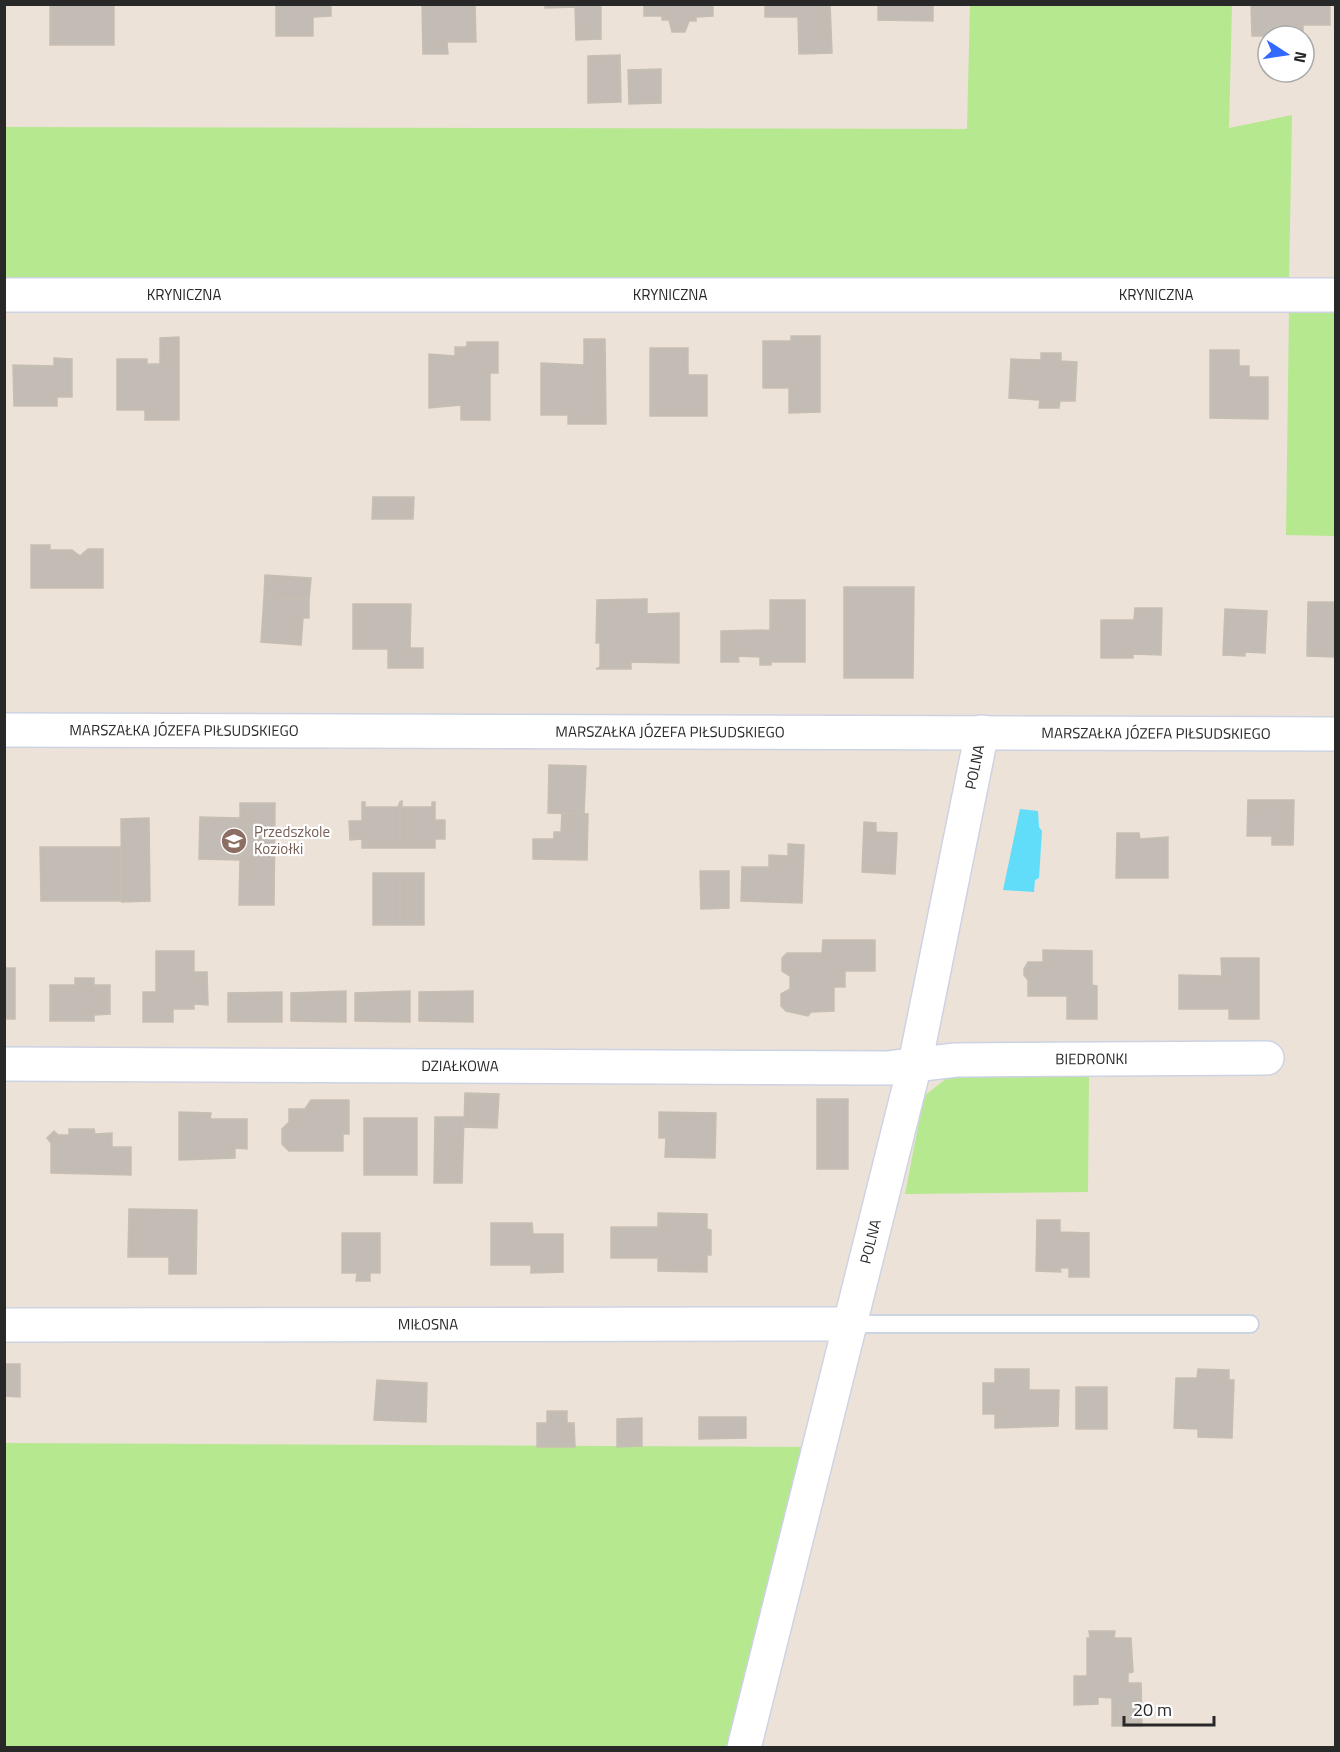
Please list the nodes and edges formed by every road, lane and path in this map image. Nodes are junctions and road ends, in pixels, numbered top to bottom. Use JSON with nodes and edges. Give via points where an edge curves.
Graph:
{"nodes":[{"id":1,"x":4,"y":295,"type":"edge"},
{"id":2,"x":1335,"y":295,"type":"edge"},
{"id":3,"x":4,"y":730,"type":"edge"},
{"id":4,"x":982,"y":732,"type":"junction"},
{"id":5,"x":1335,"y":734,"type":"edge"},
{"id":6,"x":1267,"y":1058,"type":"dead end"},
{"id":7,"x":4,"y":1064,"type":"edge"},
{"id":8,"x":915,"y":1065,"type":"junction"},
{"id":9,"x":851,"y":1324,"type":"junction"},
{"id":10,"x":1250,"y":1324,"type":"dead end"},
{"id":11,"x":4,"y":1325,"type":"edge"},
{"id":12,"x":744,"y":1748,"type":"edge"}],
"edges":[{"from":1,"to":2,"type":"street","name":"KRYNICZNA"},
{"from":3,"to":4,"type":"street","name":"MARSZAŁKA JÓZEFA PIŁSUDSKIEGO"},
{"from":4,"to":5,"type":"street","name":"MARSZAŁKA JÓZEFA PIŁSUDSKIEGO"},
{"from":4,"to":8,"type":"street","name":"POLNA"},
{"from":6,"to":8,"type":"street","name":"BIEDRONKI","via":[[956,1060]]},
{"from":7,"to":8,"type":"street","name":"DZIAŁKOWA","via":[[888,1068]]},
{"from":8,"to":9,"type":"street","name":"POLNA"},
{"from":9,"to":10,"type":"lane"},
{"from":9,"to":11,"type":"street","name":"MIŁOSNA"},
{"from":9,"to":12,"type":"street","name":"POLNA"}]}
